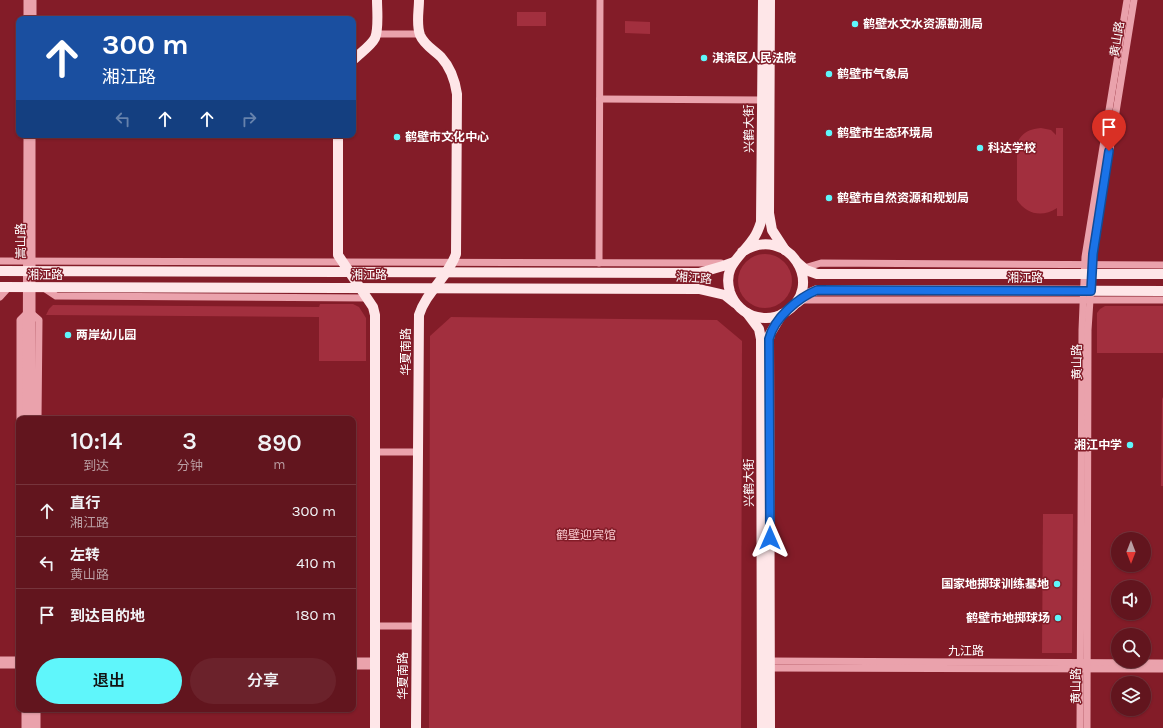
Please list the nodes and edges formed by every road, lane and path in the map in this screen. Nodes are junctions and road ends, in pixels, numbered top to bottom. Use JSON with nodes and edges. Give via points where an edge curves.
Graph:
{"nodes":[{"id":1,"x":27,"y":0,"type":"edge"},
{"id":2,"x":33,"y":0,"type":"edge"},
{"id":3,"x":377,"y":0,"type":"edge"},
{"id":4,"x":419,"y":0,"type":"edge"},
{"id":5,"x":600,"y":0,"type":"edge"},
{"id":6,"x":763,"y":0,"type":"edge"},
{"id":7,"x":770,"y":0,"type":"edge"},
{"id":8,"x":1127,"y":0,"type":"edge"},
{"id":9,"x":1134,"y":0,"type":"edge"},
{"id":10,"x":27,"y":16,"type":"edge"},
{"id":11,"x":33,"y":16,"type":"edge"},
{"id":12,"x":376,"y":34,"type":"junction"},
{"id":13,"x":420,"y":34,"type":"junction"},
{"id":14,"x":356,"y":57,"type":"edge"},
{"id":15,"x":600,"y":100,"type":"junction"},
{"id":16,"x":762,"y":100,"type":"junction"},
{"id":17,"x":27,"y":138,"type":"edge"},
{"id":18,"x":32,"y":138,"type":"edge"},
{"id":19,"x":338,"y":138,"type":"edge"},
{"id":20,"x":785,"y":250,"type":"junction"},
{"id":21,"x":742,"y":252,"type":"junction"},
{"id":22,"x":0,"y":261,"type":"edge"},
{"id":23,"x":342,"y":262,"type":"junction"},
{"id":24,"x":452,"y":262,"type":"junction"},
{"id":25,"x":734,"y":262,"type":"junction"},
{"id":26,"x":599,"y":263,"type":"junction"},
{"id":27,"x":800,"y":265,"type":"junction"},
{"id":28,"x":1163,"y":265,"type":"edge"},
{"id":29,"x":29,"y":266,"type":"junction"},
{"id":30,"x":1088,"y":269,"type":"junction"},
{"id":31,"x":0,"y":271,"type":"edge"},
{"id":32,"x":349,"y":272,"type":"junction"},
{"id":33,"x":445,"y":272,"type":"junction"},
{"id":34,"x":1163,"y":274,"type":"edge"},
{"id":35,"x":4,"y":287,"type":"edge"},
{"id":36,"x":29,"y":288,"type":"junction"},
{"id":37,"x":44,"y":288,"type":"junction"},
{"id":38,"x":360,"y":288,"type":"junction"},
{"id":39,"x":434,"y":289,"type":"junction"},
{"id":40,"x":1163,"y":291,"type":"edge"},
{"id":41,"x":1087,"y":295,"type":"junction"},
{"id":42,"x":0,"y":297,"type":"edge"},
{"id":43,"x":366,"y":298,"type":"junction"},
{"id":44,"x":1163,"y":300,"type":"edge"},
{"id":45,"x":735,"y":302,"type":"junction"},
{"id":46,"x":797,"y":302,"type":"junction"},
{"id":47,"x":747,"y":313,"type":"junction"},
{"id":48,"x":29,"y":314,"type":"junction"},
{"id":49,"x":782,"y":314,"type":"junction"},
{"id":50,"x":20,"y":416,"type":"edge"},
{"id":51,"x":26,"y":416,"type":"edge"},
{"id":52,"x":32,"y":416,"type":"edge"},
{"id":53,"x":38,"y":416,"type":"edge"},
{"id":54,"x":375,"y":452,"type":"junction"},
{"id":55,"x":418,"y":452,"type":"junction"},
{"id":56,"x":375,"y":626,"type":"junction"},
{"id":57,"x":417,"y":626,"type":"junction"},
{"id":58,"x":0,"y":660,"type":"edge"},
{"id":59,"x":16,"y":660,"type":"edge"},
{"id":60,"x":356,"y":661,"type":"edge"},
{"id":61,"x":1163,"y":663,"type":"edge"},
{"id":62,"x":375,"y":664,"type":"junction"},
{"id":63,"x":0,"y":665,"type":"edge"},
{"id":64,"x":770,"y":665,"type":"junction"},
{"id":65,"x":16,"y":666,"type":"edge"},
{"id":66,"x":356,"y":666,"type":"edge"},
{"id":67,"x":1084,"y":666,"type":"junction"},
{"id":68,"x":1163,"y":669,"type":"edge"},
{"id":69,"x":25,"y":712,"type":"edge"},
{"id":70,"x":31,"y":712,"type":"edge"},
{"id":71,"x":37,"y":712,"type":"edge"},
{"id":72,"x":25,"y":728,"type":"edge"},
{"id":73,"x":31,"y":728,"type":"edge"},
{"id":74,"x":36,"y":728,"type":"edge"},
{"id":75,"x":375,"y":728,"type":"edge"},
{"id":76,"x":416,"y":728,"type":"edge"},
{"id":77,"x":762,"y":728,"type":"edge"},
{"id":78,"x":770,"y":728,"type":"edge"},
{"id":79,"x":1080,"y":728,"type":"edge"},
{"id":80,"x":1086,"y":728,"type":"edge"}],
"edges":[{"from":1,"to":10,"type":"street"},
{"from":2,"to":11,"type":"street"},
{"from":3,"to":12,"type":"main road"},
{"from":4,"to":13,"type":"main road"},
{"from":5,"to":15,"type":"street"},
{"from":6,"to":16,"type":"main road","name":"兴鹤大街"},
{"from":7,"to":20,"type":"main road","name":"兴鹤大街","via":[[769,213],[772,230]]},
{"from":8,"to":30,"type":"street","name":"黄山路","via":[[1086,248]]},
{"from":9,"to":30,"type":"street","name":"黄山路"},
{"from":12,"to":13,"type":"street"},
{"from":12,"to":14,"type":"main road","via":[[370,45]]},
{"from":13,"to":24,"type":"main road","name":"华夏南路","via":[[423,41],[449,67],[456,85],[456,254]]},
{"from":15,"to":16,"type":"street"},
{"from":15,"to":26,"type":"street"},
{"from":16,"to":21,"type":"main road","name":"兴鹤大街","via":[[761,218],[753,240]]},
{"from":17,"to":29,"type":"street","name":"嵩山路"},
{"from":18,"to":29,"type":"street","name":"嵩山路"},
{"from":19,"to":23,"type":"main road","via":[[338,252]]},
{"from":20,"to":21,"type":"main road","via":[[775,245],[763,244],[752,246]]},
{"from":20,"to":27,"type":"main road"},
{"from":21,"to":25,"type":"main road"},
{"from":22,"to":29,"type":"street"},
{"from":23,"to":24,"type":"street"},
{"from":23,"to":29,"type":"street"},
{"from":23,"to":32,"type":"main road"},
{"from":24,"to":26,"type":"street"},
{"from":24,"to":33,"type":"main road","name":"华夏南路"},
{"from":25,"to":26,"type":"street"},
{"from":25,"to":33,"type":"main road","name":"湘江路","via":[[699,273]]},
{"from":25,"to":45,"type":"main road","via":[[728,281]]},
{"from":27,"to":30,"type":"main road","name":"湘江路","via":[[817,274]]},
{"from":27,"to":46,"type":"main road","via":[[803,283]]},
{"from":28,"to":30,"type":"street"},
{"from":29,"to":31,"type":"main road","name":"湘江路"},
{"from":29,"to":32,"type":"main road","name":"湘江路"},
{"from":29,"to":36,"type":"street","name":"嵩山路"},
{"from":30,"to":34,"type":"main road","name":"湘江路"},
{"from":30,"to":41,"type":"street","name":"黄山路"},
{"from":32,"to":33,"type":"main road","name":"湘江路"},
{"from":32,"to":38,"type":"main road"},
{"from":33,"to":39,"type":"main road","name":"华夏南路"},
{"from":35,"to":36,"type":"main road","name":"湘江路"},
{"from":35,"to":42,"type":"street"},
{"from":36,"to":37,"type":"main road","name":"湘江路"},
{"from":36,"to":48,"type":"street","name":"嵩山路"},
{"from":37,"to":38,"type":"main road","name":"湘江路"},
{"from":37,"to":43,"type":"street","via":[[56,296]]},
{"from":38,"to":39,"type":"main road","name":"湘江路"},
{"from":38,"to":43,"type":"main road"},
{"from":39,"to":45,"type":"main road","name":"湘江路","via":[[699,289],[725,296]]},
{"from":39,"to":55,"type":"main road","name":"华夏南路","via":[[419,315]]},
{"from":40,"to":41,"type":"main road","name":"湘江路"},
{"from":41,"to":44,"type":"street"},
{"from":41,"to":46,"type":"main road","name":"湘江路","via":[[817,290]]},
{"from":41,"to":67,"type":"street","name":"黄山路"},
{"from":43,"to":54,"type":"main road","via":[[375,315]]},
{"from":45,"to":47,"type":"main road"},
{"from":46,"to":49,"type":"main road"},
{"from":47,"to":49,"type":"main road","via":[[767,318]]},
{"from":47,"to":77,"type":"main road","name":"兴鹤大街","via":[[756,325],[761,339]]},
{"from":48,"to":50,"type":"street","via":[[20,320]]},
{"from":48,"to":51,"type":"street","name":"嵩山路"},
{"from":48,"to":52,"type":"street","name":"嵩山路"},
{"from":48,"to":53,"type":"street","via":[[39,320]]},
{"from":49,"to":64,"type":"main road","name":"兴鹤大街","via":[[769,339]]},
{"from":54,"to":55,"type":"street"},
{"from":54,"to":56,"type":"main road"},
{"from":55,"to":57,"type":"main road","name":"华夏南路"},
{"from":56,"to":57,"type":"street"},
{"from":56,"to":62,"type":"main road"},
{"from":57,"to":76,"type":"main road","name":"华夏南路"},
{"from":58,"to":59,"type":"street"},
{"from":60,"to":62,"type":"street"},
{"from":61,"to":67,"type":"street","name":"九江路"},
{"from":62,"to":66,"type":"street"},
{"from":62,"to":75,"type":"main road"},
{"from":63,"to":65,"type":"street"},
{"from":64,"to":67,"type":"street","name":"九江路"},
{"from":64,"to":78,"type":"main road","name":"兴鹤大街"},
{"from":67,"to":68,"type":"street","name":"九江路"},
{"from":67,"to":79,"type":"street","name":"黄山路"},
{"from":67,"to":80,"type":"street","name":"黄山路"},
{"from":69,"to":72,"type":"street"},
{"from":70,"to":73,"type":"street"},
{"from":71,"to":74,"type":"street"}]}
